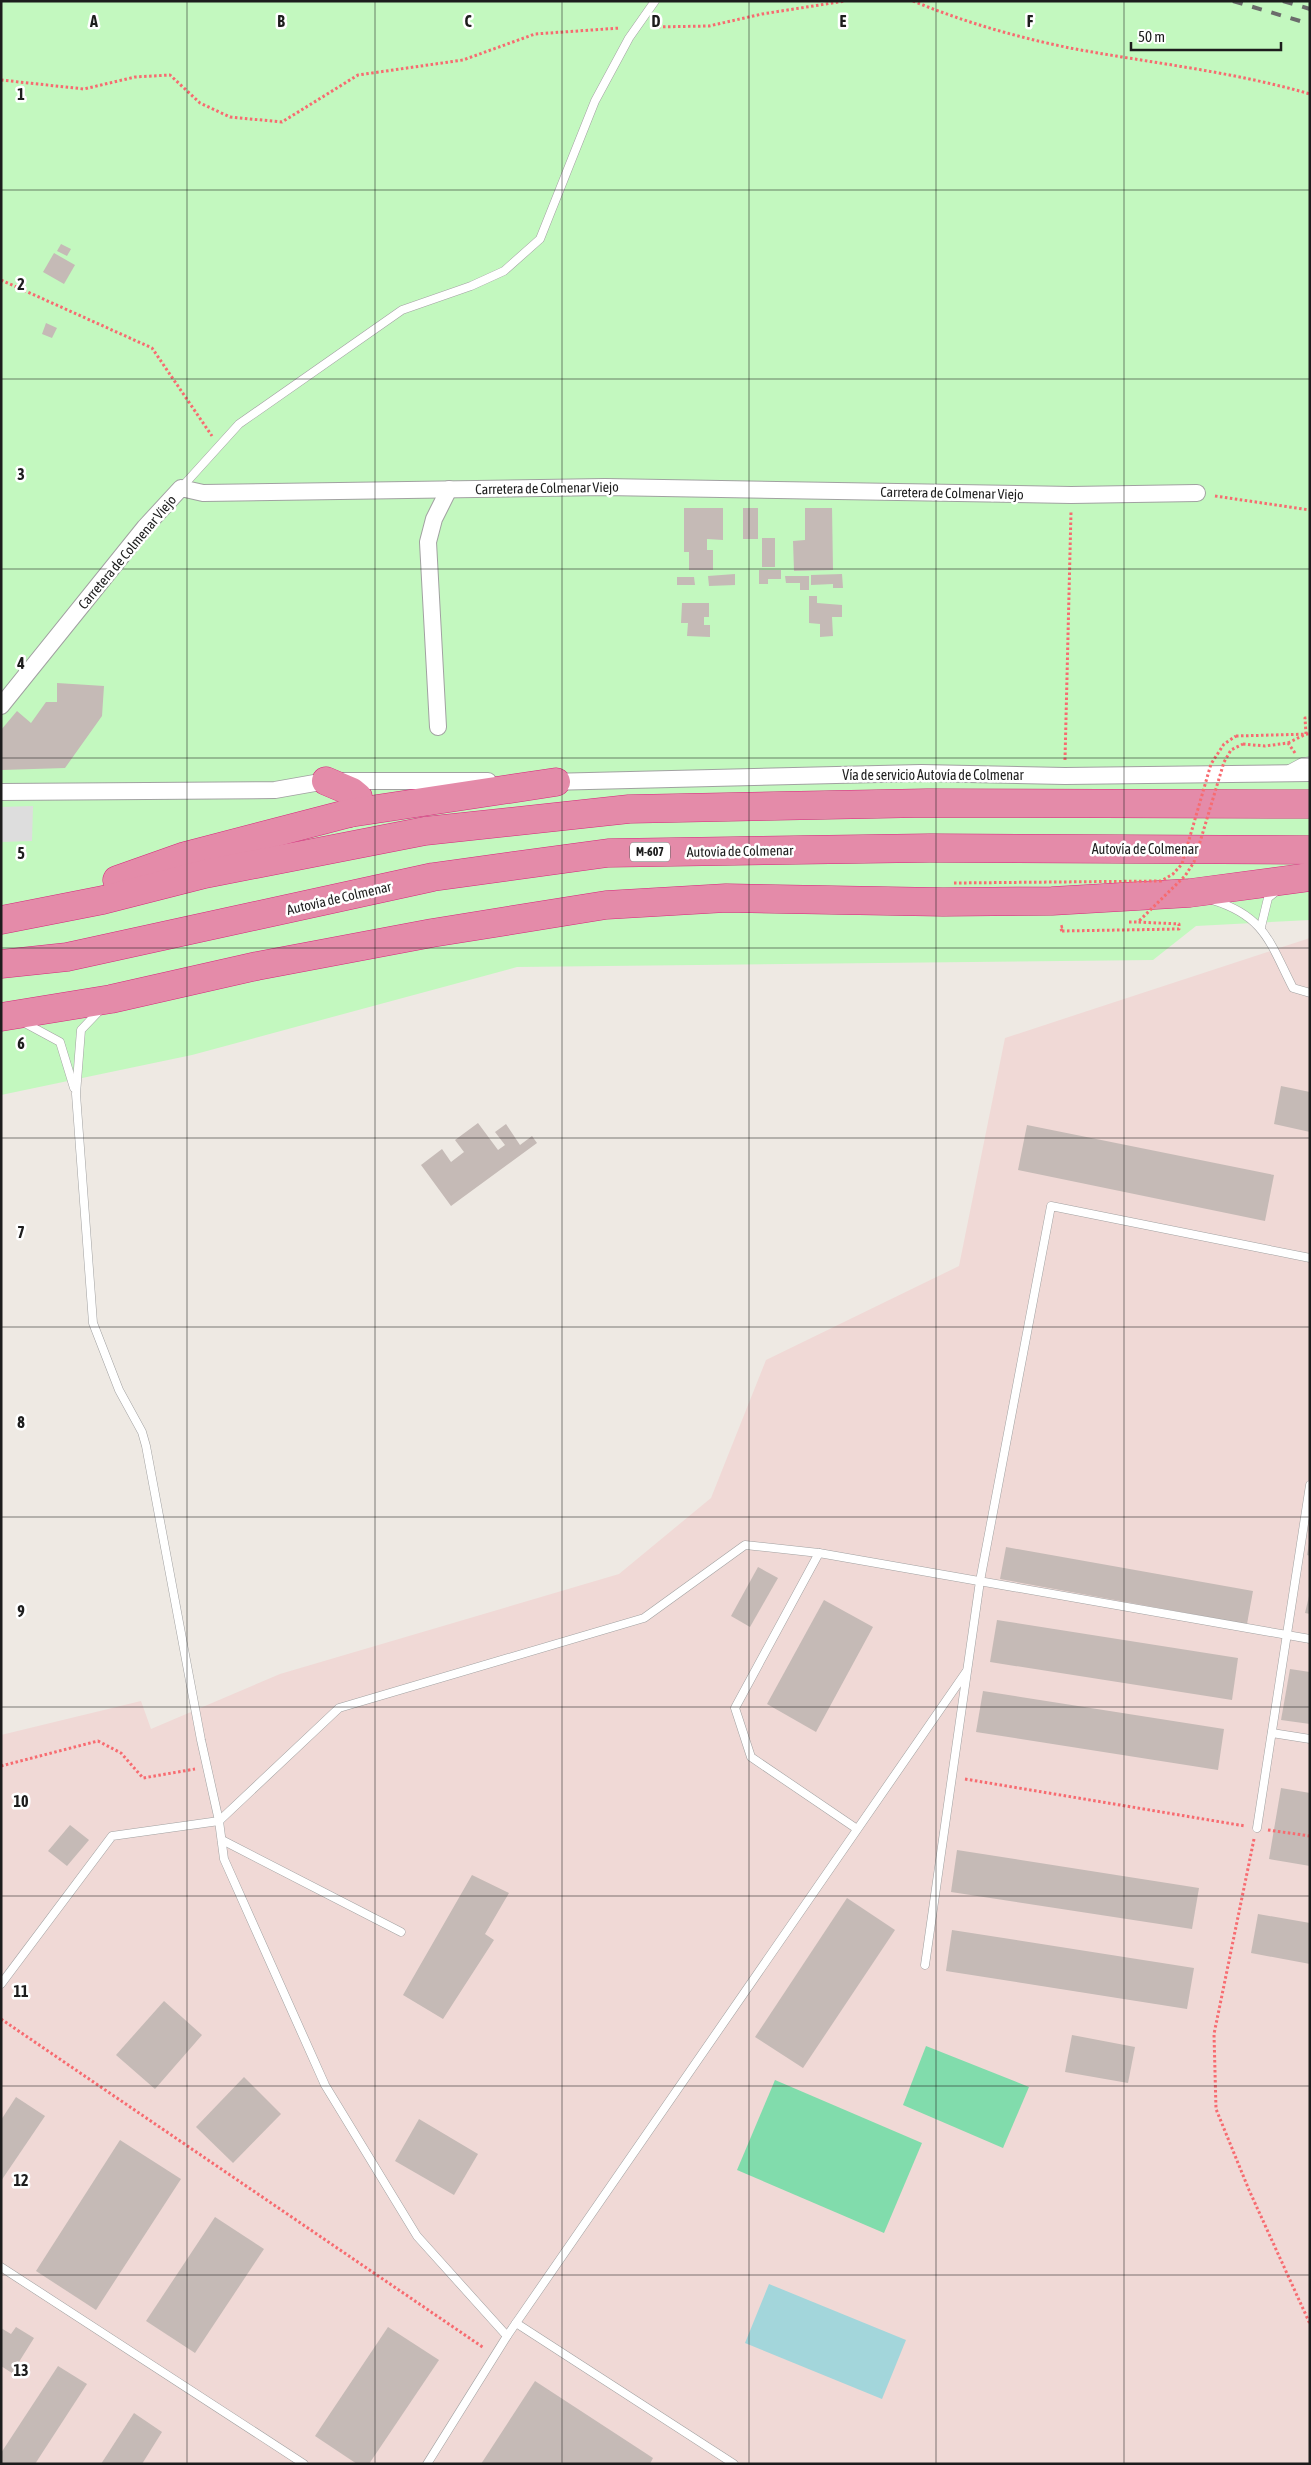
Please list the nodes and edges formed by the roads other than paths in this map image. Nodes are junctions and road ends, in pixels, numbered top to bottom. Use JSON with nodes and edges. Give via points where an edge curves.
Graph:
{"nodes":[{"id":1,"x":655,"y":1,"type":"edge"},
{"id":2,"x":181,"y":488,"type":"junction"},
{"id":3,"x":449,"y":489,"type":"junction"},
{"id":4,"x":1197,"y":493,"type":"road end"},
{"id":5,"x":1,"y":706,"type":"edge"},
{"id":6,"x":438,"y":727,"type":"dead end"},
{"id":7,"x":1307,"y":765,"type":"edge"},
{"id":8,"x":326,"y":781,"type":"junction"},
{"id":9,"x":556,"y":782,"type":"junction"},
{"id":10,"x":1,"y":792,"type":"edge"},
{"id":11,"x":1310,"y":804,"type":"edge"},
{"id":12,"x":350,"y":813,"type":"junction"},
{"id":13,"x":1310,"y":850,"type":"edge"},
{"id":14,"x":1300,"y":878,"type":"edge"},
{"id":15,"x":1190,"y":893,"type":"junction"},
{"id":16,"x":1,"y":920,"type":"edge"},
{"id":17,"x":1261,"y":927,"type":"junction"},
{"id":18,"x":1,"y":964,"type":"edge"},
{"id":19,"x":1310,"y":993,"type":"edge"},
{"id":20,"x":111,"y":999,"type":"junction"},
{"id":21,"x":7,"y":1017,"type":"edge"},
{"id":22,"x":76,"y":1094,"type":"junction"},
{"id":23,"x":1310,"y":1258,"type":"edge"},
{"id":24,"x":1310,"y":1485,"type":"edge"},
{"id":25,"x":819,"y":1553,"type":"junction"},
{"id":26,"x":980,"y":1581,"type":"junction"},
{"id":27,"x":1286,"y":1635,"type":"junction"},
{"id":28,"x":1310,"y":1640,"type":"edge"},
{"id":29,"x":967,"y":1670,"type":"junction"},
{"id":30,"x":1272,"y":1733,"type":"junction"},
{"id":31,"x":1310,"y":1739,"type":"edge"},
{"id":32,"x":220,"y":1821,"type":"junction"},
{"id":33,"x":1257,"y":1828,"type":"road end"},
{"id":34,"x":858,"y":1829,"type":"junction"},
{"id":35,"x":222,"y":1840,"type":"junction"},
{"id":36,"x":401,"y":1932,"type":"dead end"},
{"id":37,"x":925,"y":1965,"type":"dead end"},
{"id":38,"x":1,"y":1984,"type":"edge"},
{"id":39,"x":1,"y":2267,"type":"edge"},
{"id":40,"x":516,"y":2323,"type":"junction"},
{"id":41,"x":507,"y":2336,"type":"junction"},
{"id":42,"x":304,"y":2464,"type":"edge"},
{"id":43,"x":427,"y":2464,"type":"edge"},
{"id":44,"x":734,"y":2464,"type":"edge"}],
"edges":[{"from":1,"to":2,"type":"lane","via":[[636,27],[595,101],[540,239],[504,271],[402,310],[239,424]]},
{"from":2,"to":3,"type":"street","name":"Carretera de Colmenar Viejo","via":[[203,493]]},
{"from":2,"to":5,"type":"street","name":"Carretera de Colmenar Viejo","via":[[145,527]]},
{"from":3,"to":4,"type":"street","name":"Carretera de Colmenar Viejo","via":[[605,486],[1071,495]]},
{"from":3,"to":6,"type":"street","via":[[434,519],[428,542]]},
{"from":7,"to":9,"type":"street","name":"Vía de servicio Autovía de Colmenar","via":[[1282,773],[1065,776],[921,773]]},
{"from":8,"to":9,"type":"street","name":"Vía de servicio Autovía de Colmenar"},
{"from":8,"to":10,"type":"street","via":[[275,790]]},
{"from":8,"to":12,"type":"highway","via":[[358,797]]},
{"from":9,"to":12,"type":"highway"},
{"from":11,"to":16,"type":"highway","via":[[927,804],[629,809],[425,832],[205,874],[103,900]]},
{"from":12,"to":16,"type":"highway","via":[[185,856]]},
{"from":13,"to":18,"type":"highway","name":"Autovía de Colmenar","number":"M-607","via":[[930,848],[608,853],[433,877],[66,957]]},
{"from":14,"to":15,"type":"highway"},
{"from":14,"to":17,"type":"lane","via":[[1268,898]]},
{"from":15,"to":17,"type":"lane","via":[[1233,906]]},
{"from":15,"to":20,"type":"highway","via":[[943,902],[726,898],[606,905],[257,966]]},
{"from":17,"to":19,"type":"lane","via":[[1293,988]]},
{"from":20,"to":21,"type":"highway"},
{"from":20,"to":22,"type":"lane","via":[[81,1030]]},
{"from":21,"to":22,"type":"lane","via":[[60,1042]]},
{"from":22,"to":32,"type":"lane","via":[[93,1322],[119,1390],[142,1432]]},
{"from":23,"to":26,"type":"lane","via":[[1051,1206]]},
{"from":24,"to":27,"type":"lane"},
{"from":25,"to":26,"type":"lane"},
{"from":25,"to":32,"type":"lane","via":[[745,1545],[644,1618],[339,1708]]},
{"from":25,"to":34,"type":"lane","via":[[735,1708],[750,1757]]},
{"from":26,"to":27,"type":"lane"},
{"from":26,"to":29,"type":"lane"},
{"from":27,"to":28,"type":"lane"},
{"from":27,"to":30,"type":"lane"},
{"from":29,"to":34,"type":"lane"},
{"from":29,"to":37,"type":"lane"},
{"from":30,"to":31,"type":"lane"},
{"from":30,"to":33,"type":"lane"},
{"from":32,"to":35,"type":"lane"},
{"from":32,"to":38,"type":"lane","via":[[112,1836]]},
{"from":34,"to":40,"type":"lane"},
{"from":35,"to":36,"type":"lane"},
{"from":35,"to":41,"type":"lane","via":[[224,1859],[325,2085],[417,2236]]},
{"from":39,"to":42,"type":"lane"},
{"from":40,"to":41,"type":"lane"},
{"from":40,"to":44,"type":"lane"},
{"from":41,"to":43,"type":"lane"}]}
